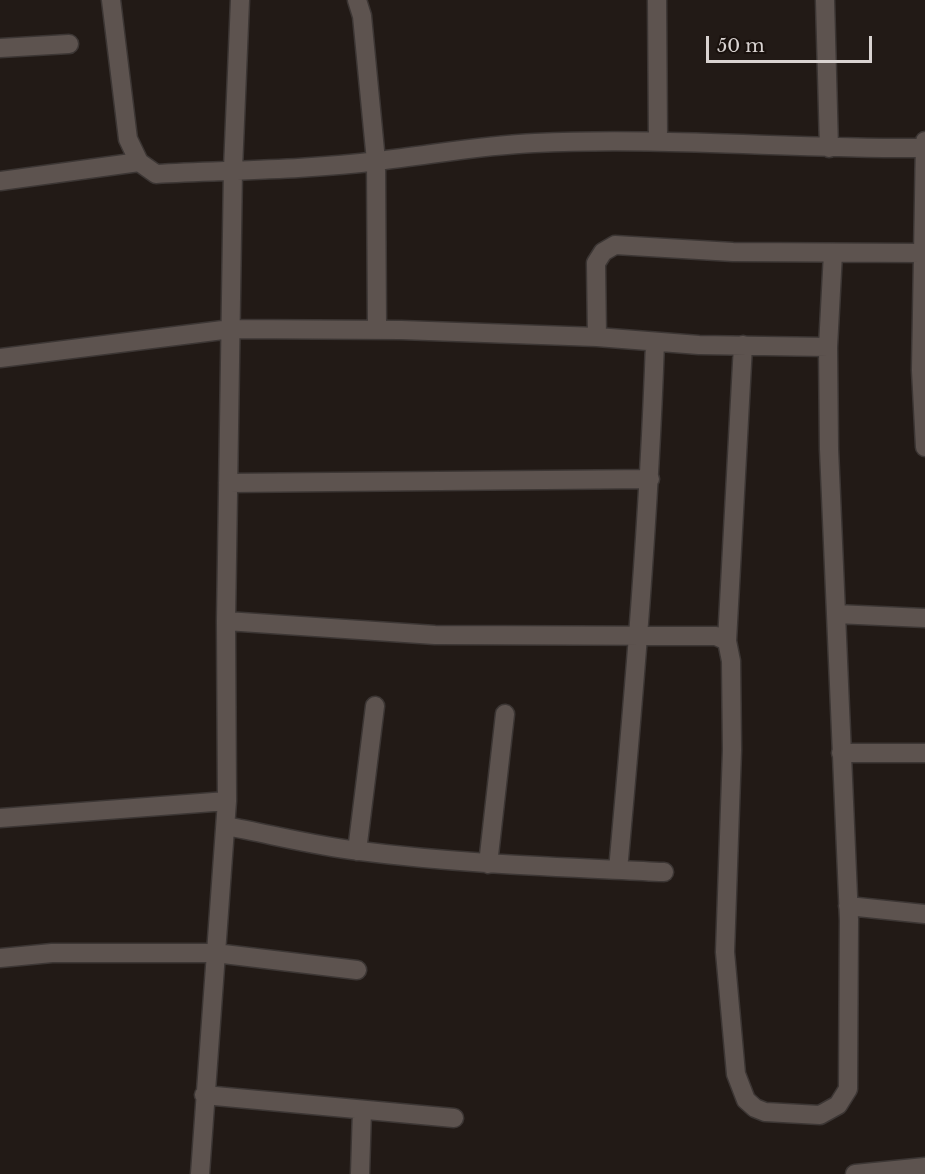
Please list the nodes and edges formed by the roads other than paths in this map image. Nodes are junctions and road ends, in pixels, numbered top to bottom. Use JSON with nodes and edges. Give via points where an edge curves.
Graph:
{"nodes":[{"id":1,"x":111,"y":0,"type":"edge"},
{"id":2,"x":240,"y":0,"type":"edge"},
{"id":3,"x":357,"y":0,"type":"edge"},
{"id":4,"x":657,"y":0,"type":"edge"},
{"id":5,"x":825,"y":0,"type":"edge"},
{"id":6,"x":69,"y":44,"type":"dead end"},
{"id":7,"x":0,"y":48,"type":"edge"},
{"id":8,"x":658,"y":140,"type":"junction"},
{"id":9,"x":925,"y":141,"type":"edge"},
{"id":10,"x":829,"y":148,"type":"junction"},
{"id":11,"x":925,"y":148,"type":"edge"},
{"id":12,"x":376,"y":161,"type":"junction"},
{"id":13,"x":139,"y":162,"type":"junction"},
{"id":14,"x":233,"y":169,"type":"junction"},
{"id":15,"x":0,"y":181,"type":"edge"},
{"id":16,"x":925,"y":218,"type":"edge"},
{"id":17,"x":833,"y":253,"type":"junction"},
{"id":18,"x":924,"y":253,"type":"edge"},
{"id":19,"x":231,"y":329,"type":"junction"},
{"id":20,"x":377,"y":330,"type":"junction"},
{"id":21,"x":597,"y":337,"type":"junction"},
{"id":22,"x":655,"y":342,"type":"junction"},
{"id":23,"x":743,"y":345,"type":"junction"},
{"id":24,"x":828,"y":347,"type":"junction"},
{"id":25,"x":0,"y":358,"type":"edge"},
{"id":26,"x":923,"y":370,"type":"edge"},
{"id":27,"x":925,"y":447,"type":"edge"},
{"id":28,"x":650,"y":478,"type":"junction"},
{"id":29,"x":228,"y":483,"type":"junction"},
{"id":30,"x":836,"y":614,"type":"junction"},
{"id":31,"x":925,"y":618,"type":"edge"},
{"id":32,"x":226,"y":621,"type":"junction"},
{"id":33,"x":640,"y":635,"type":"junction"},
{"id":34,"x":727,"y":641,"type":"junction"},
{"id":35,"x":375,"y":706,"type":"dead end"},
{"id":36,"x":505,"y":714,"type":"dead end"},
{"id":37,"x":841,"y":753,"type":"junction"},
{"id":38,"x":925,"y":753,"type":"edge"},
{"id":39,"x":227,"y":801,"type":"junction"},
{"id":40,"x":0,"y":818,"type":"edge"},
{"id":41,"x":226,"y":825,"type":"junction"},
{"id":42,"x":357,"y":851,"type":"junction"},
{"id":43,"x":488,"y":864,"type":"junction"},
{"id":44,"x":618,"y":870,"type":"junction"},
{"id":45,"x":664,"y":872,"type":"dead end"},
{"id":46,"x":848,"y":906,"type":"junction"},
{"id":47,"x":925,"y":914,"type":"edge"},
{"id":48,"x":214,"y":953,"type":"junction"},
{"id":49,"x":0,"y":958,"type":"edge"},
{"id":50,"x":357,"y":970,"type":"dead end"},
{"id":51,"x":204,"y":1095,"type":"junction"},
{"id":52,"x":362,"y":1110,"type":"junction"},
{"id":53,"x":454,"y":1118,"type":"dead end"},
{"id":54,"x":925,"y":1167,"type":"edge"},
{"id":55,"x":200,"y":1174,"type":"edge"},
{"id":56,"x":360,"y":1174,"type":"edge"},
{"id":57,"x":855,"y":1174,"type":"edge"}],
"edges":[{"from":1,"to":13,"type":"street","via":[[128,139]]},
{"from":2,"to":14,"type":"street"},
{"from":3,"to":12,"type":"street","via":[[362,16]]},
{"from":4,"to":8,"type":"street"},
{"from":5,"to":10,"type":"street"},
{"from":6,"to":7,"type":"street"},
{"from":8,"to":10,"type":"street"},
{"from":8,"to":12,"type":"street","via":[[473,147]]},
{"from":9,"to":11,"type":"street"},
{"from":10,"to":11,"type":"street"},
{"from":11,"to":16,"type":"street"},
{"from":12,"to":14,"type":"street"},
{"from":12,"to":20,"type":"street"},
{"from":13,"to":14,"type":"street","via":[[156,174]]},
{"from":13,"to":15,"type":"street"},
{"from":14,"to":19,"type":"street"},
{"from":16,"to":18,"type":"street"},
{"from":17,"to":18,"type":"street"},
{"from":17,"to":21,"type":"street","via":[[615,245],[603,252],[596,263]]},
{"from":17,"to":24,"type":"street"},
{"from":18,"to":26,"type":"street"},
{"from":19,"to":20,"type":"street"},
{"from":19,"to":25,"type":"street"},
{"from":19,"to":29,"type":"street"},
{"from":20,"to":21,"type":"street"},
{"from":21,"to":22,"type":"street"},
{"from":22,"to":23,"type":"street"},
{"from":22,"to":28,"type":"street"},
{"from":23,"to":24,"type":"street"},
{"from":23,"to":34,"type":"street"},
{"from":24,"to":30,"type":"street"},
{"from":26,"to":27,"type":"street"},
{"from":28,"to":29,"type":"street"},
{"from":28,"to":33,"type":"street"},
{"from":29,"to":32,"type":"street"},
{"from":30,"to":31,"type":"street"},
{"from":30,"to":37,"type":"street"},
{"from":32,"to":33,"type":"street","via":[[425,635]]},
{"from":32,"to":39,"type":"street"},
{"from":33,"to":34,"type":"street","via":[[716,636]]},
{"from":33,"to":44,"type":"street"},
{"from":34,"to":46,"type":"street","via":[[731,661],[732,750],[725,952],[736,1074],[746,1100],[765,1112],[820,1115],[838,1105],[848,1089]]},
{"from":35,"to":42,"type":"street"},
{"from":36,"to":43,"type":"street"},
{"from":37,"to":38,"type":"street"},
{"from":37,"to":46,"type":"street"},
{"from":39,"to":40,"type":"street"},
{"from":39,"to":41,"type":"street"},
{"from":41,"to":42,"type":"street"},
{"from":41,"to":48,"type":"street"},
{"from":42,"to":43,"type":"street"},
{"from":43,"to":44,"type":"street"},
{"from":44,"to":45,"type":"street"},
{"from":46,"to":47,"type":"street"},
{"from":48,"to":49,"type":"street","via":[[52,953]]},
{"from":48,"to":50,"type":"street"},
{"from":48,"to":51,"type":"street"},
{"from":51,"to":52,"type":"street"},
{"from":51,"to":55,"type":"street"},
{"from":52,"to":53,"type":"street"},
{"from":52,"to":56,"type":"street"},
{"from":54,"to":57,"type":"street"}]}
